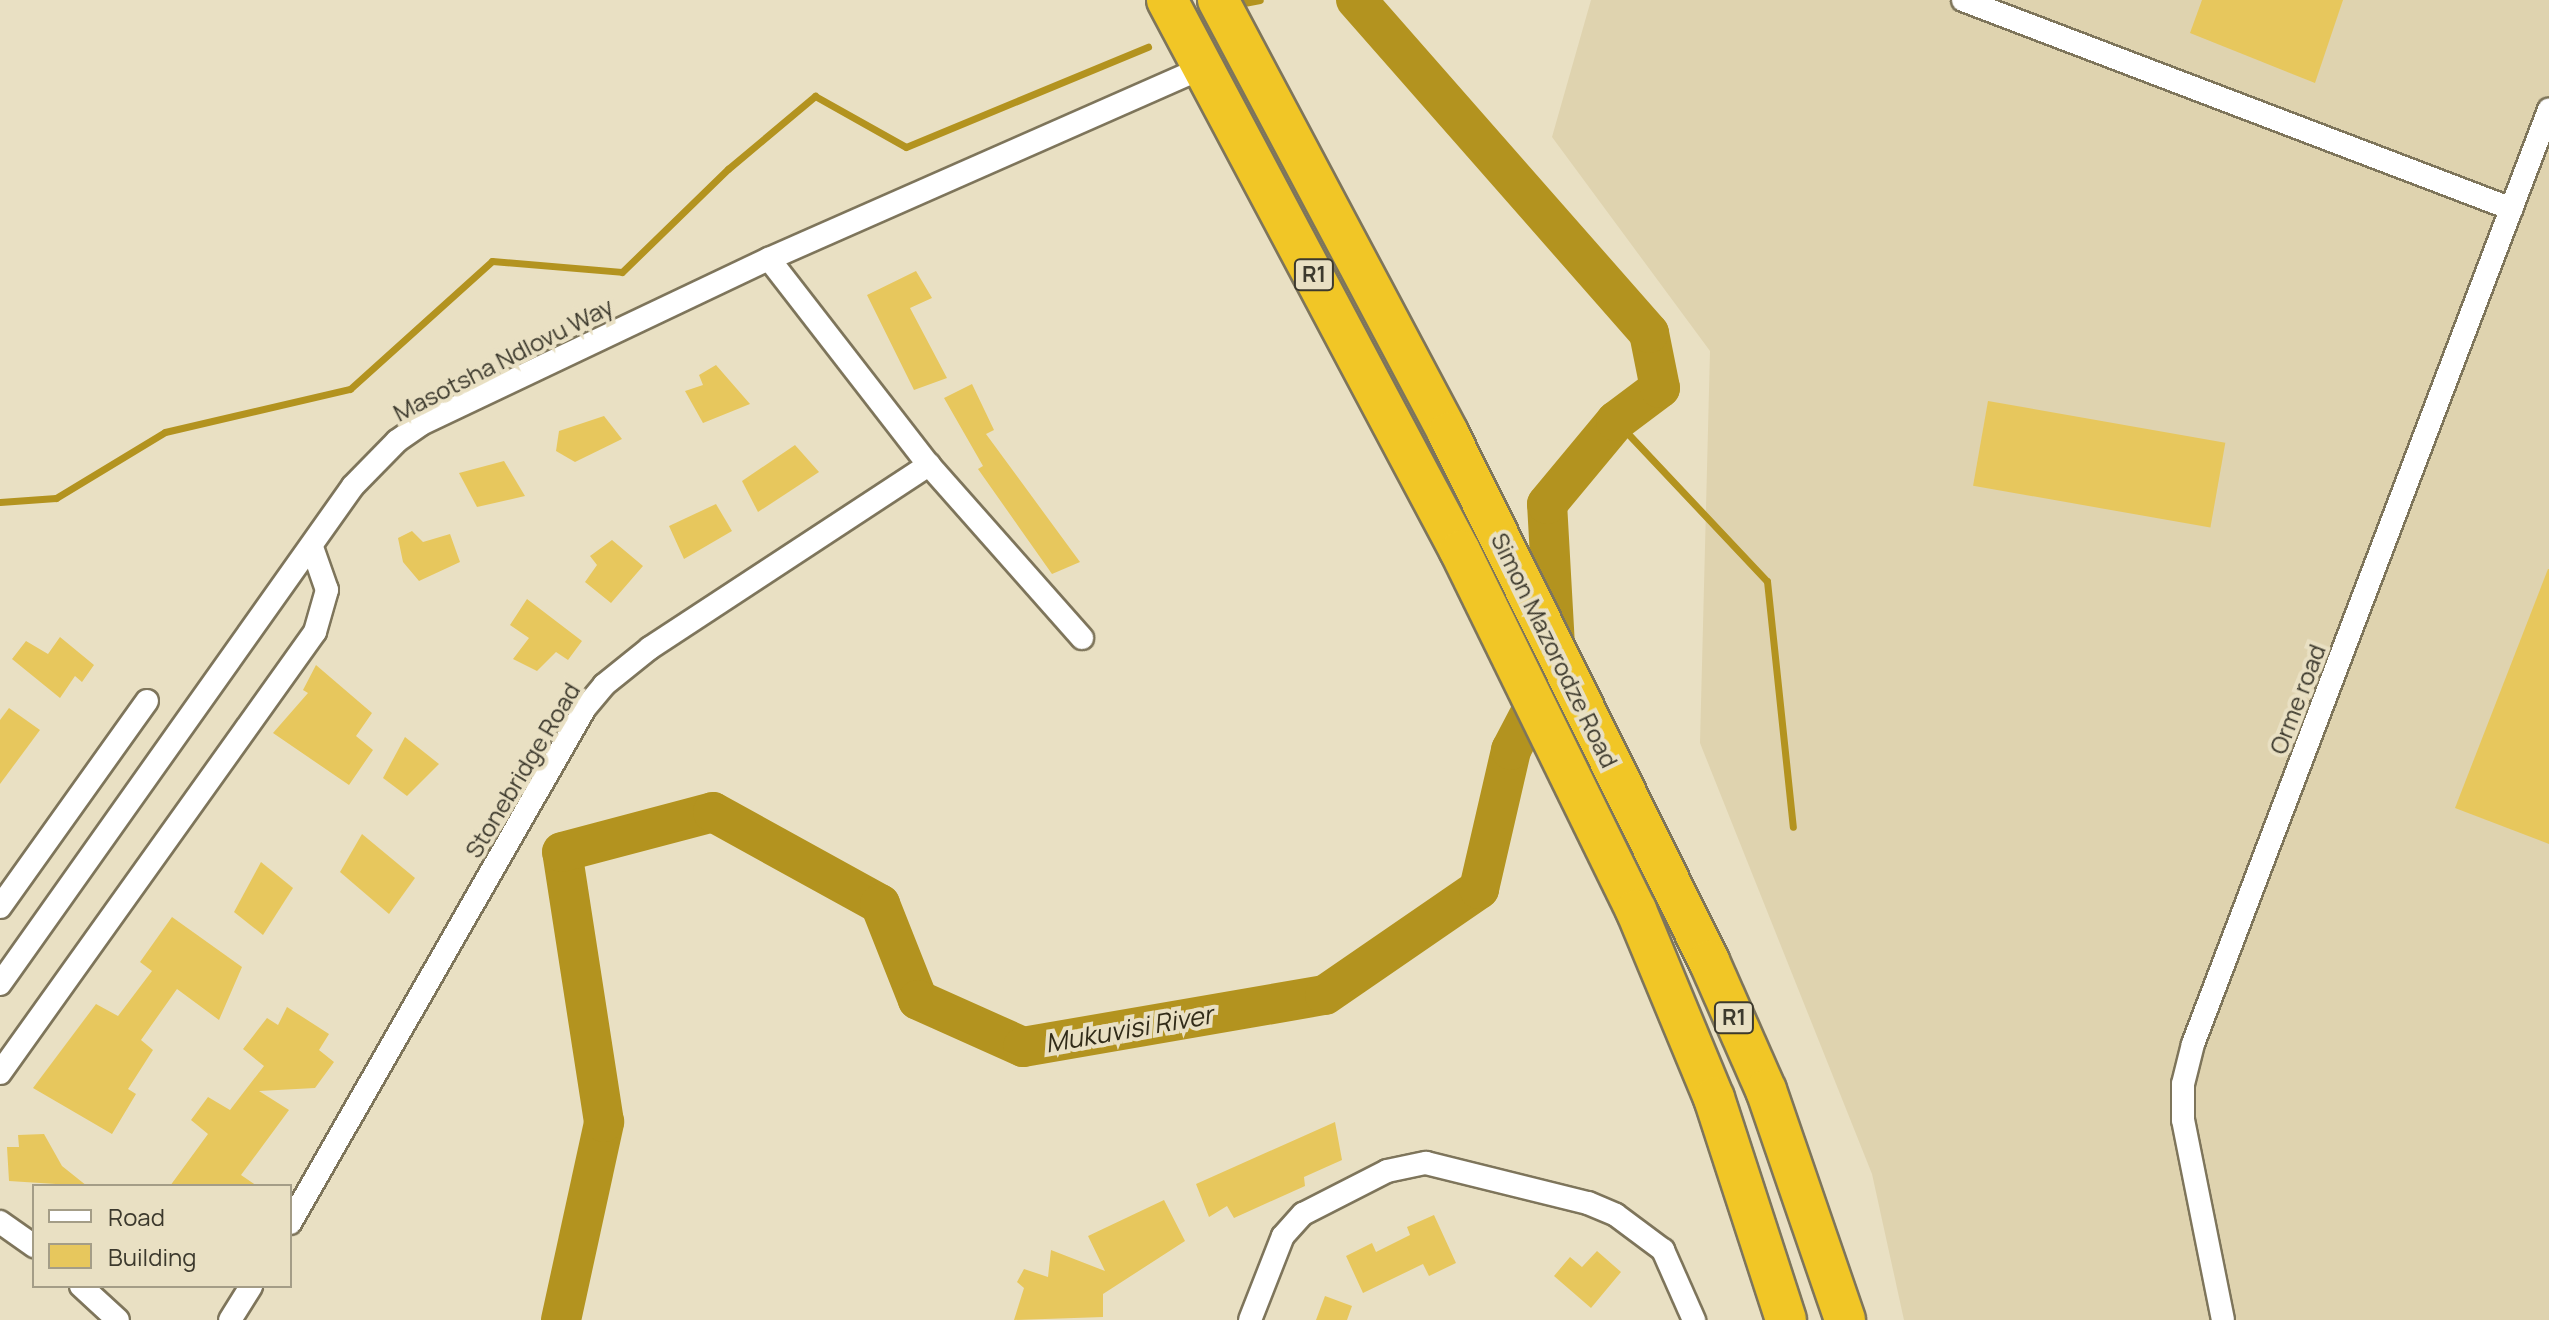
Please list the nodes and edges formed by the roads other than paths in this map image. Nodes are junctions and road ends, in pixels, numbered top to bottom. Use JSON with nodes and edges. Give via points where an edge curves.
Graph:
{"nodes":[{"id":1,"x":1167,"y":0,"type":"edge"},
{"id":2,"x":1218,"y":0,"type":"edge"},
{"id":3,"x":1963,"y":0,"type":"edge"},
{"id":4,"x":1203,"y":68,"type":"junction"},
{"id":5,"x":2549,"y":110,"type":"edge"},
{"id":6,"x":2512,"y":209,"type":"junction"},
{"id":7,"x":769,"y":259,"type":"junction"},
{"id":8,"x":929,"y":465,"type":"junction"},
{"id":9,"x":313,"y":550,"type":"junction"},
{"id":10,"x":1082,"y":638,"type":"dead end"},
{"id":11,"x":147,"y":701,"type":"dead end"},
{"id":12,"x":0,"y":907,"type":"edge"},
{"id":13,"x":0,"y":984,"type":"edge"},
{"id":14,"x":0,"y":1073,"type":"edge"},
{"id":15,"x":292,"y":1220,"type":"edge"},
{"id":16,"x":0,"y":1222,"type":"edge"},
{"id":17,"x":32,"y":1245,"type":"edge"},
{"id":18,"x":83,"y":1288,"type":"edge"},
{"id":19,"x":250,"y":1288,"type":"edge"},
{"id":20,"x":118,"y":1320,"type":"edge"},
{"id":21,"x":230,"y":1320,"type":"edge"},
{"id":22,"x":1250,"y":1320,"type":"edge"},
{"id":23,"x":1694,"y":1320,"type":"edge"},
{"id":24,"x":1786,"y":1320,"type":"edge"},
{"id":25,"x":1845,"y":1320,"type":"edge"},
{"id":26,"x":2223,"y":1320,"type":"edge"}],
"edges":[{"from":1,"to":4,"type":"highway","name":"Simon Mazorodze Road","number":"R1"},
{"from":2,"to":25,"type":"highway","name":"Simon Mazorodze Road","number":"R1","via":[[1594,727],[1766,1090]]},
{"from":3,"to":6,"type":"street"},
{"from":4,"to":7,"type":"street","name":"Masotsha Ndlovu Way"},
{"from":4,"to":24,"type":"highway","name":"Simon Mazorodze Road","number":"R1","via":[[1460,551],[1672,987],[1752,1204]]},
{"from":5,"to":6,"type":"street","name":"Orme road"},
{"from":6,"to":26,"type":"street","name":"Orme road","via":[[2193,1044],[2183,1084],[2183,1120]]},
{"from":7,"to":8,"type":"street"},
{"from":7,"to":9,"type":"street","name":"Masotsha Ndlovu Way","via":[[421,424],[372,463]]},
{"from":8,"to":10,"type":"street"},
{"from":8,"to":15,"type":"street","name":"Stonebridge Road","via":[[650,648],[604,685],[585,708]]},
{"from":9,"to":13,"type":"street","name":"Masotsha Ndlovu Way"},
{"from":9,"to":14,"type":"street","via":[[327,590],[315,632]]},
{"from":11,"to":12,"type":"street"},
{"from":16,"to":17,"type":"street"},
{"from":18,"to":20,"type":"street"},
{"from":19,"to":21,"type":"street"},
{"from":22,"to":23,"type":"street","via":[[1283,1236],[1303,1214],[1387,1171],[1426,1163],[1588,1203],[1616,1215],[1663,1250]]}]}
